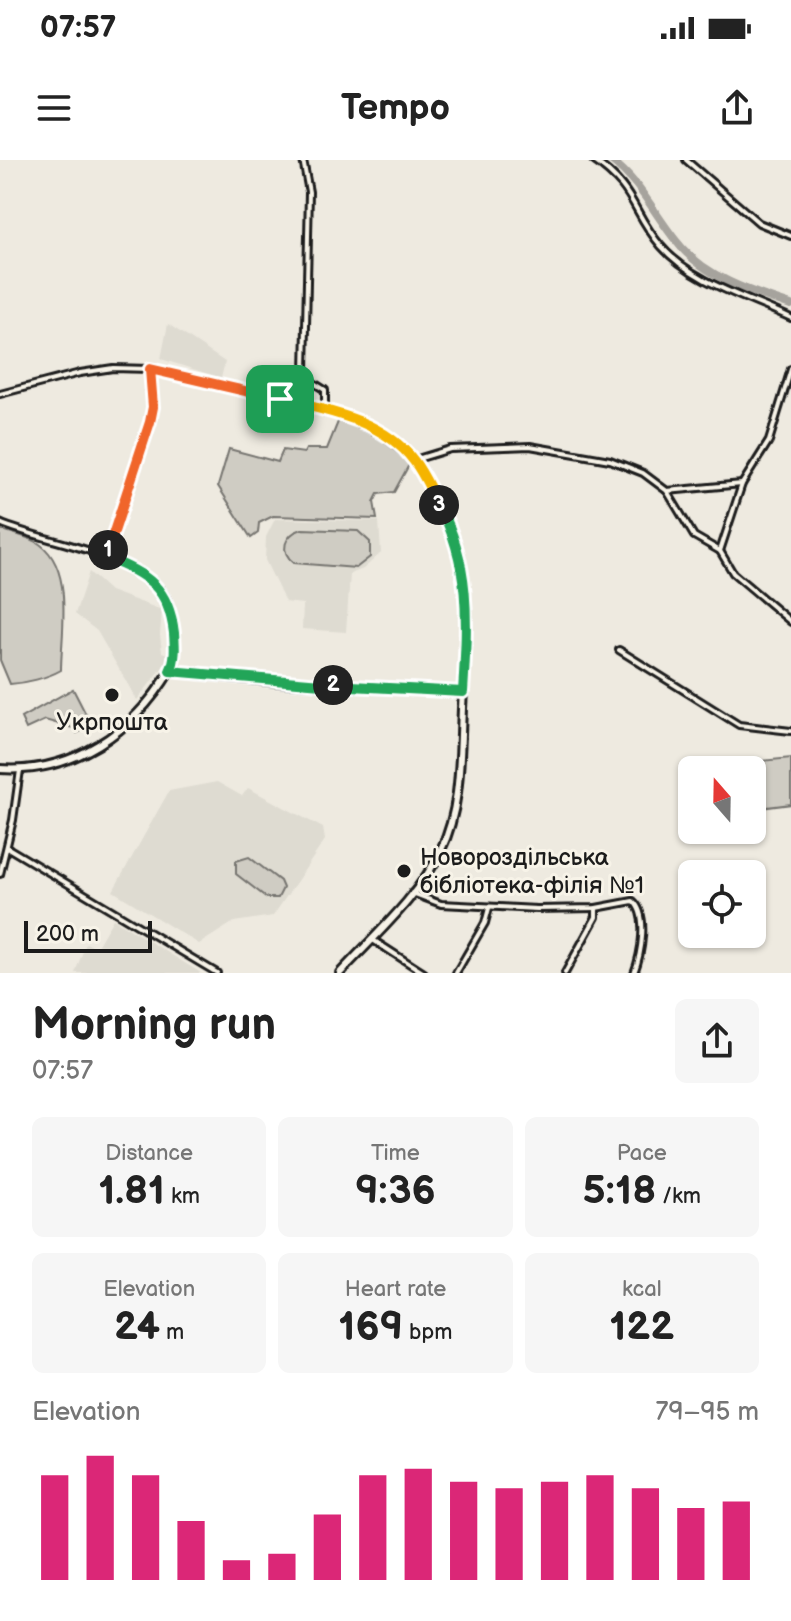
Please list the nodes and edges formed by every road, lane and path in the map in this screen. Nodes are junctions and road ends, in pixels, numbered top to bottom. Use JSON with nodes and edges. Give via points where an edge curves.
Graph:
{"nodes":[{"id":1,"x":303,"y":160,"type":"edge"},
{"id":2,"x":593,"y":160,"type":"edge"},
{"id":3,"x":686,"y":160,"type":"edge"},
{"id":4,"x":791,"y":236,"type":"edge"},
{"id":5,"x":791,"y":318,"type":"edge"},
{"id":6,"x":150,"y":369,"type":"junction"},
{"id":7,"x":791,"y":369,"type":"edge"},
{"id":8,"x":0,"y":394,"type":"edge"},
{"id":9,"x":325,"y":410,"type":"junction"},
{"id":10,"x":414,"y":460,"type":"junction"},
{"id":11,"x":742,"y":484,"type":"junction"},
{"id":12,"x":667,"y":491,"type":"junction"},
{"id":13,"x":0,"y":523,"type":"edge"},
{"id":14,"x":720,"y":551,"type":"junction"},
{"id":15,"x":106,"y":558,"type":"junction"},
{"id":16,"x":791,"y":622,"type":"edge"},
{"id":17,"x":619,"y":650,"type":"dead end"},
{"id":18,"x":170,"y":671,"type":"junction"},
{"id":19,"x":463,"y":692,"type":"junction"},
{"id":20,"x":791,"y":731,"type":"edge"},
{"id":21,"x":0,"y":769,"type":"edge"},
{"id":22,"x":20,"y":770,"type":"junction"},
{"id":23,"x":8,"y":848,"type":"junction"},
{"id":24,"x":0,"y":874,"type":"edge"},
{"id":25,"x":412,"y":893,"type":"junction"},
{"id":26,"x":489,"y":907,"type":"junction"},
{"id":27,"x":596,"y":908,"type":"junction"},
{"id":28,"x":373,"y":940,"type":"junction"},
{"id":29,"x":217,"y":973,"type":"edge"},
{"id":30,"x":340,"y":973,"type":"edge"},
{"id":31,"x":424,"y":973,"type":"edge"},
{"id":32,"x":456,"y":973,"type":"edge"},
{"id":33,"x":565,"y":973,"type":"edge"},
{"id":34,"x":634,"y":973,"type":"edge"}],
"edges":[{"from":1,"to":9,"type":"street","via":[[309,192],[305,371],[306,378],[325,390]]},
{"from":2,"to":5,"type":"street","via":[[629,191],[661,246],[678,262]]},
{"from":3,"to":4,"type":"street","via":[[759,223]]},
{"from":6,"to":8,"type":"street","via":[[102,370]]},
{"from":6,"to":9,"type":"street"},
{"from":6,"to":15,"type":"street","via":[[150,422]]},
{"from":7,"to":11,"type":"street","via":[[769,441]]},
{"from":9,"to":10,"type":"street","via":[[349,416],[387,437]]},
{"from":10,"to":12,"type":"street","via":[[474,447],[530,446],[610,460],[643,473]]},
{"from":10,"to":19,"type":"street","via":[[447,520],[465,576]]},
{"from":11,"to":12,"type":"street"},
{"from":11,"to":14,"type":"street"},
{"from":12,"to":14,"type":"street","via":[[694,536]]},
{"from":13,"to":15,"type":"street"},
{"from":14,"to":16,"type":"street","via":[[733,573]]},
{"from":15,"to":18,"type":"street","via":[[132,568],[163,594],[174,637]]},
{"from":17,"to":20,"type":"street","via":[[739,725]]},
{"from":18,"to":19,"type":"street"},
{"from":18,"to":22,"type":"street","via":[[134,717],[105,742],[66,761]]},
{"from":19,"to":25,"type":"street","via":[[451,820],[441,851]]},
{"from":21,"to":22,"type":"street"},
{"from":22,"to":23,"type":"street"},
{"from":23,"to":24,"type":"street"},
{"from":23,"to":29,"type":"street"},
{"from":25,"to":26,"type":"street","via":[[441,904]]},
{"from":25,"to":28,"type":"street"},
{"from":26,"to":27,"type":"street"},
{"from":26,"to":32,"type":"street"},
{"from":27,"to":33,"type":"street"},
{"from":27,"to":34,"type":"street","via":[[633,901],[641,910]]},
{"from":28,"to":30,"type":"street"},
{"from":28,"to":31,"type":"street"}]}
